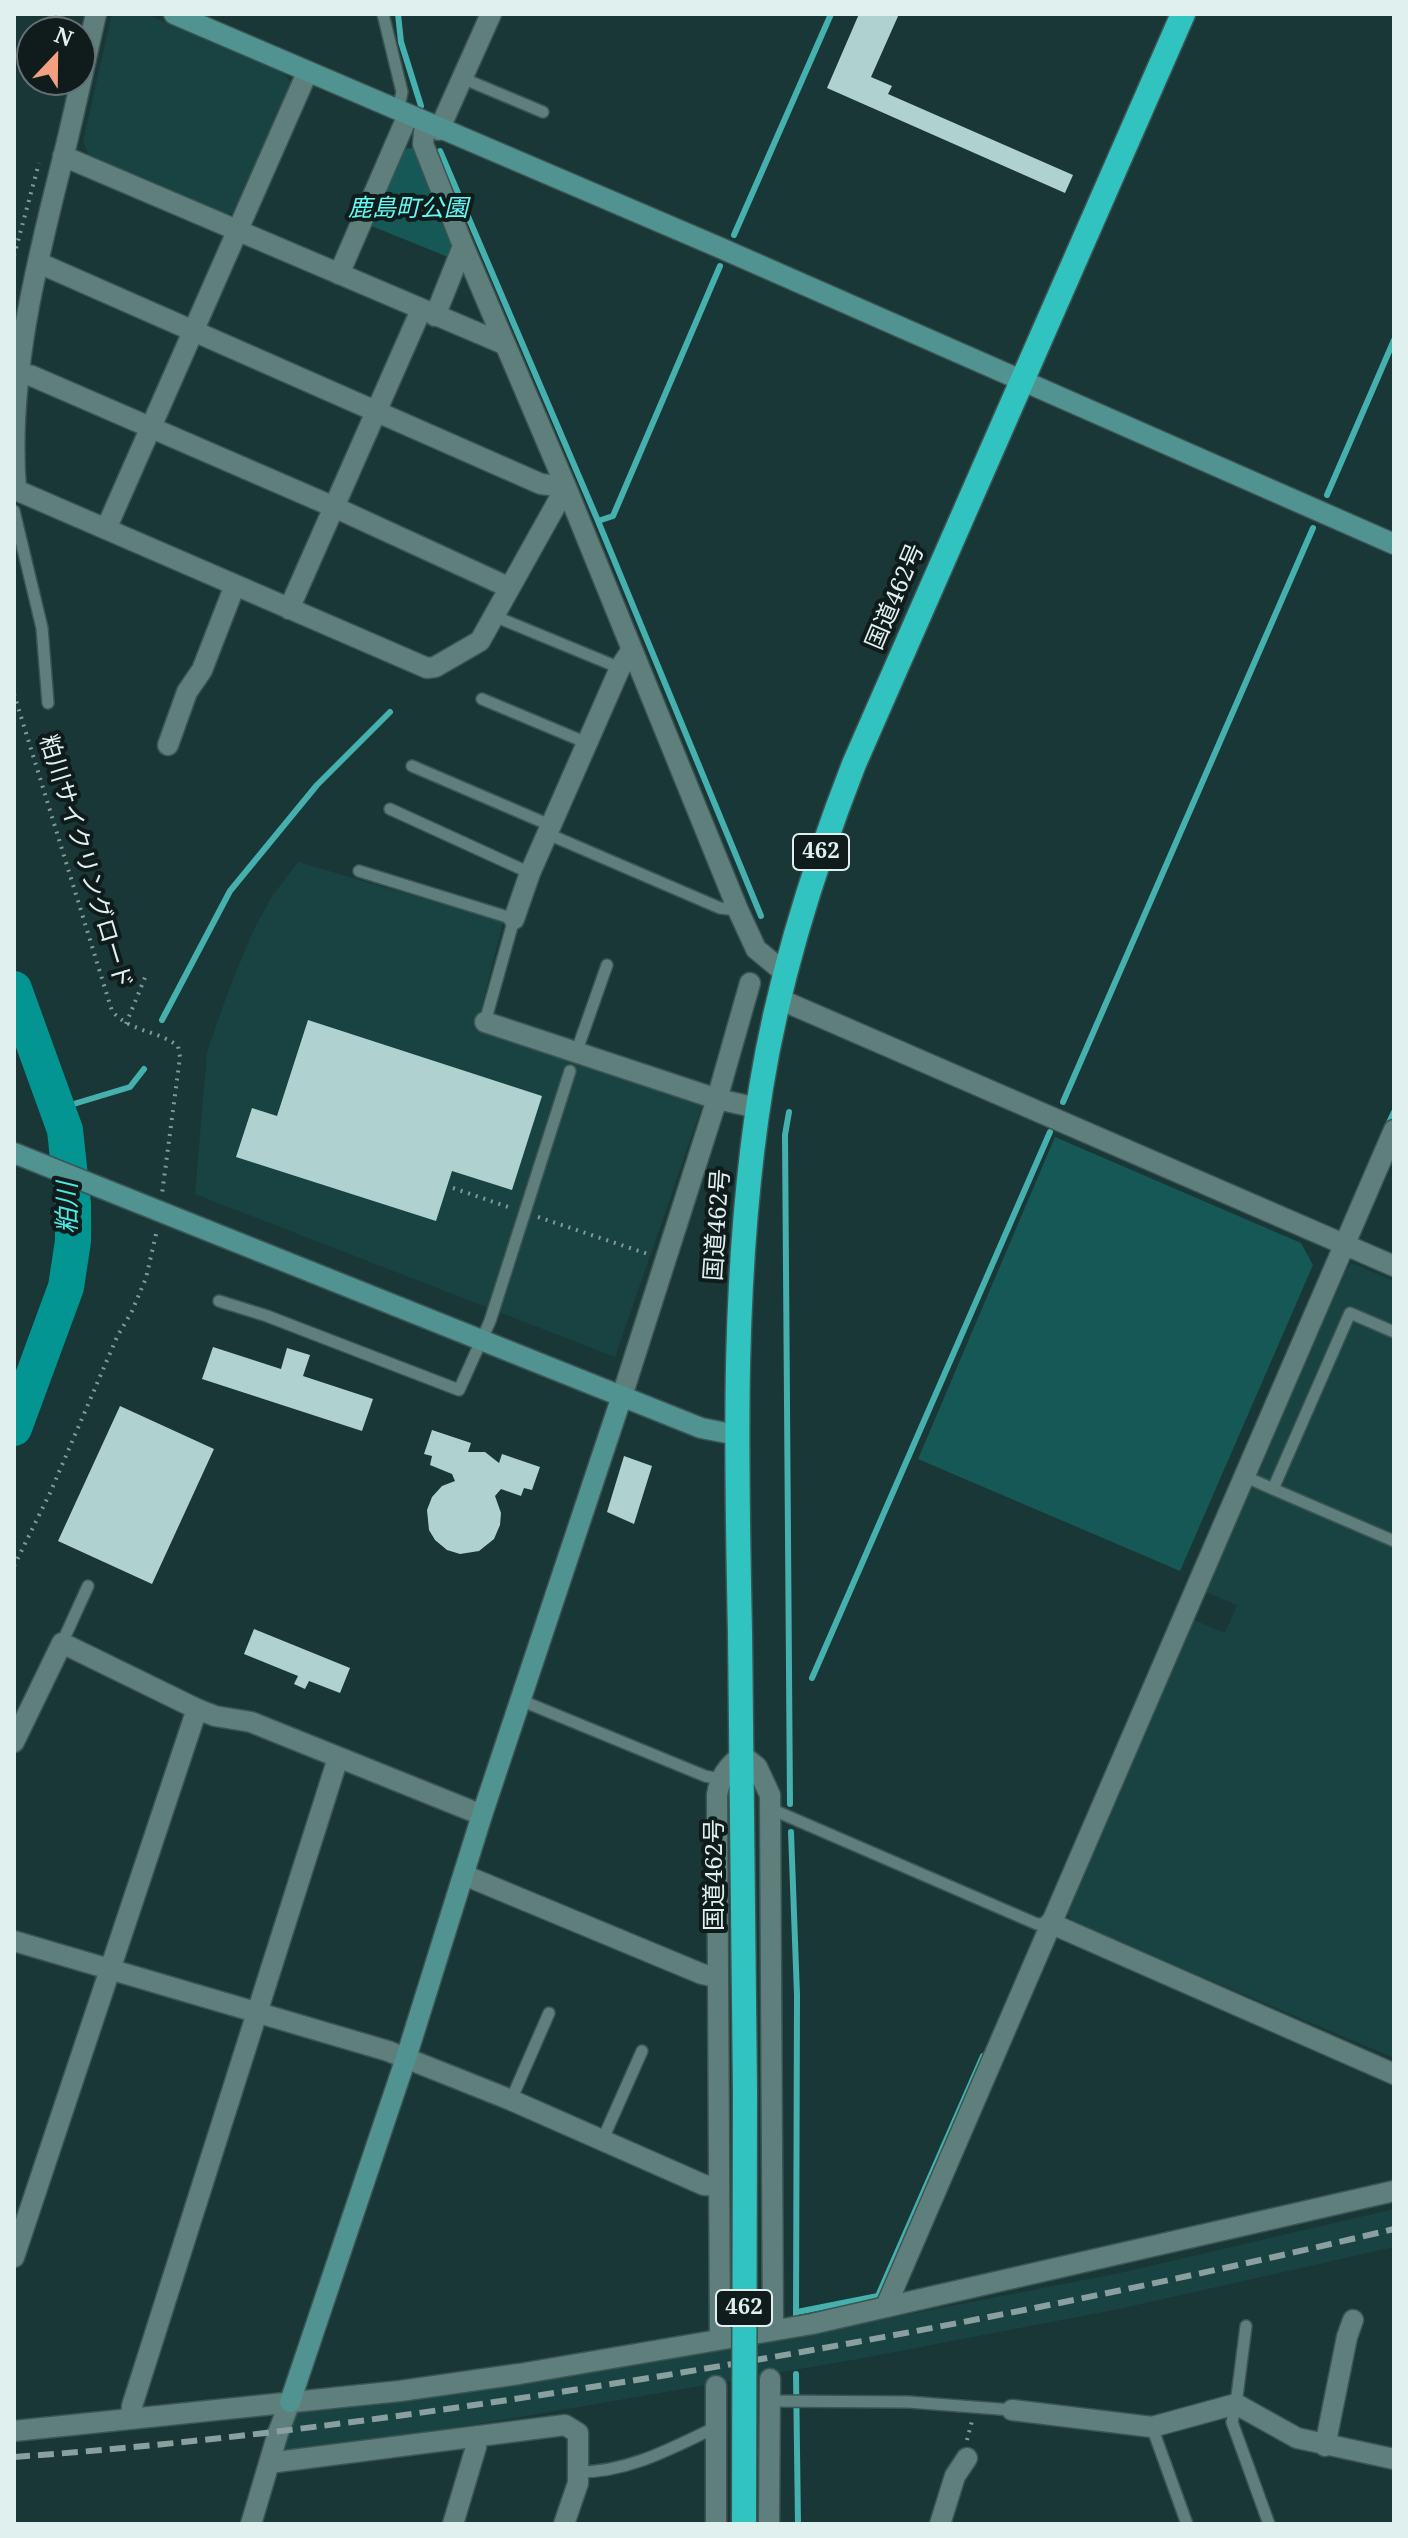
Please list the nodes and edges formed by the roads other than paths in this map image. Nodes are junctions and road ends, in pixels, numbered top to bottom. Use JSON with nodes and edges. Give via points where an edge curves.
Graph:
{"nodes":[{"id":1,"x":96,"y":14,"type":"edge"},
{"id":2,"x":174,"y":14,"type":"edge"},
{"id":3,"x":383,"y":14,"type":"edge"},
{"id":4,"x":491,"y":14,"type":"edge"},
{"id":5,"x":1183,"y":14,"type":"edge"},
{"id":6,"x":307,"y":73,"type":"junction"},
{"id":7,"x":462,"y":78,"type":"junction"},
{"id":8,"x":543,"y":112,"type":"dead end"},
{"id":9,"x":417,"y":120,"type":"junction"},
{"id":10,"x":63,"y":156,"type":"junction"},
{"id":11,"x":237,"y":232,"type":"junction"},
{"id":12,"x":463,"y":246,"type":"junction"},
{"id":13,"x":39,"y":263,"type":"junction"},
{"id":14,"x":339,"y":274,"type":"junction"},
{"id":15,"x":428,"y":313,"type":"junction"},
{"id":16,"x":194,"y":331,"type":"junction"},
{"id":17,"x":504,"y":344,"type":"junction"},
{"id":18,"x":20,"y":373,"type":"junction"},
{"id":19,"x":1021,"y":381,"type":"junction"},
{"id":20,"x":376,"y":412,"type":"junction"},
{"id":21,"x":151,"y":428,"type":"junction"},
{"id":22,"x":566,"y":487,"type":"junction"},
{"id":23,"x":15,"y":504,"type":"edge"},
{"id":24,"x":334,"y":507,"type":"junction"},
{"id":25,"x":106,"y":529,"type":"junction"},
{"id":26,"x":1394,"y":544,"type":"edge"},
{"id":27,"x":235,"y":585,"type":"junction"},
{"id":28,"x":508,"y":587,"type":"junction"},
{"id":29,"x":289,"y":609,"type":"junction"},
{"id":30,"x":494,"y":616,"type":"junction"},
{"id":31,"x":625,"y":659,"type":"junction"},
{"id":32,"x":482,"y":699,"type":"dead end"},
{"id":33,"x":48,"y":703,"type":"dead end"},
{"id":34,"x":587,"y":743,"type":"junction"},
{"id":35,"x":168,"y":745,"type":"dead end"},
{"id":36,"x":412,"y":766,"type":"dead end"},
{"id":37,"x":390,"y":809,"type":"dead end"},
{"id":38,"x":550,"y":830,"type":"junction"},
{"id":39,"x":359,"y":871,"type":"dead end"},
{"id":40,"x":530,"y":873,"type":"junction"},
{"id":41,"x":738,"y":910,"type":"junction"},
{"id":42,"x":514,"y":919,"type":"junction"},
{"id":43,"x":607,"y":965,"type":"dead end"},
{"id":44,"x":785,"y":973,"type":"junction"},
{"id":45,"x":750,"y":983,"type":"dead end"},
{"id":46,"x":779,"y":999,"type":"junction"},
{"id":47,"x":485,"y":1022,"type":"joint"},
{"id":48,"x":573,"y":1062,"type":"junction"},
{"id":49,"x":717,"y":1099,"type":"junction"},
{"id":50,"x":758,"y":1108,"type":"junction"},
{"id":51,"x":1394,"y":1130,"type":"edge"},
{"id":52,"x":14,"y":1153,"type":"edge"},
{"id":53,"x":1344,"y":1244,"type":"junction"},
{"id":54,"x":1394,"y":1266,"type":"edge"},
{"id":55,"x":219,"y":1301,"type":"dead end"},
{"id":56,"x":1394,"y":1332,"type":"edge"},
{"id":57,"x":481,"y":1340,"type":"junction"},
{"id":58,"x":622,"y":1396,"type":"junction"},
{"id":59,"x":737,"y":1435,"type":"junction"},
{"id":60,"x":1244,"y":1476,"type":"junction"},
{"id":61,"x":1273,"y":1489,"type":"junction"},
{"id":62,"x":1394,"y":1541,"type":"edge"},
{"id":63,"x":88,"y":1586,"type":"dead end"},
{"id":64,"x":62,"y":1643,"type":"junction"},
{"id":65,"x":520,"y":1700,"type":"junction"},
{"id":66,"x":197,"y":1709,"type":"junction"},
{"id":67,"x":14,"y":1742,"type":"edge"},
{"id":68,"x":742,"y":1755,"type":"junction"},
{"id":69,"x":338,"y":1758,"type":"junction"},
{"id":70,"x":720,"y":1779,"type":"junction"},
{"id":71,"x":771,"y":1809,"type":"junction"},
{"id":72,"x":482,"y":1815,"type":"junction"},
{"id":73,"x":464,"y":1875,"type":"junction"},
{"id":74,"x":1050,"y":1923,"type":"junction"},
{"id":75,"x":14,"y":1941,"type":"edge"},
{"id":76,"x":110,"y":1970,"type":"junction"},
{"id":77,"x":716,"y":1977,"type":"junction"},
{"id":78,"x":256,"y":2012,"type":"junction"},
{"id":79,"x":549,"y":2013,"type":"dead end"},
{"id":80,"x":642,"y":2051,"type":"dead end"},
{"id":81,"x":406,"y":2058,"type":"junction"},
{"id":82,"x":1394,"y":2074,"type":"edge"},
{"id":83,"x":511,"y":2100,"type":"junction"},
{"id":84,"x":602,"y":2141,"type":"junction"},
{"id":85,"x":719,"y":2186,"type":"junction"},
{"id":86,"x":1394,"y":2191,"type":"edge"},
{"id":87,"x":14,"y":2257,"type":"edge"},
{"id":88,"x":886,"y":2306,"type":"junction"},
{"id":89,"x":1353,"y":2320,"type":"dead end"},
{"id":90,"x":1246,"y":2326,"type":"dead end"},
{"id":91,"x":773,"y":2330,"type":"junction"},
{"id":92,"x":720,"y":2338,"type":"junction"},
{"id":93,"x":770,"y":2379,"type":"dead end"},
{"id":94,"x":716,"y":2386,"type":"dead end"},
{"id":95,"x":290,"y":2402,"type":"junction"},
{"id":96,"x":1236,"y":2404,"type":"junction"},
{"id":97,"x":774,"y":2405,"type":"junction"},
{"id":98,"x":1012,"y":2410,"type":"joint"},
{"id":99,"x":131,"y":2419,"type":"junction"},
{"id":100,"x":716,"y":2427,"type":"junction"},
{"id":101,"x":1152,"y":2427,"type":"junction"},
{"id":102,"x":14,"y":2431,"type":"edge"},
{"id":103,"x":477,"y":2436,"type":"junction"},
{"id":104,"x":1325,"y":2446,"type":"junction"},
{"id":105,"x":967,"y":2458,"type":"road end"},
{"id":106,"x":1394,"y":2459,"type":"edge"},
{"id":107,"x":269,"y":2463,"type":"junction"},
{"id":108,"x":579,"y":2472,"type":"junction"},
{"id":109,"x":251,"y":2524,"type":"edge"},
{"id":110,"x":453,"y":2524,"type":"edge"},
{"id":111,"x":564,"y":2524,"type":"edge"},
{"id":112,"x":716,"y":2524,"type":"edge"},
{"id":113,"x":744,"y":2524,"type":"edge"},
{"id":114,"x":769,"y":2524,"type":"edge"},
{"id":115,"x":940,"y":2524,"type":"edge"},
{"id":116,"x":1187,"y":2524,"type":"edge"},
{"id":117,"x":1269,"y":2524,"type":"edge"}],
"edges":[{"from":1,"to":10,"type":"street"},
{"from":2,"to":6,"type":"street"},
{"from":3,"to":9,"type":"lane","via":[[402,92]]},
{"from":4,"to":7,"type":"street"},
{"from":5,"to":19,"type":"highway","name":"国道462号","number":"462"},
{"from":6,"to":9,"type":"street"},
{"from":6,"to":11,"type":"street"},
{"from":7,"to":8,"type":"lane"},
{"from":7,"to":9,"type":"street"},
{"from":9,"to":12,"type":"street"},
{"from":9,"to":14,"type":"street"},
{"from":9,"to":19,"type":"street"},
{"from":10,"to":11,"type":"street"},
{"from":10,"to":13,"type":"street"},
{"from":11,"to":14,"type":"street"},
{"from":11,"to":16,"type":"street"},
{"from":12,"to":15,"type":"street"},
{"from":12,"to":17,"type":"street"},
{"from":13,"to":16,"type":"street"},
{"from":13,"to":18,"type":"street"},
{"from":14,"to":15,"type":"street"},
{"from":15,"to":17,"type":"street"},
{"from":15,"to":20,"type":"street"},
{"from":16,"to":20,"type":"street"},
{"from":16,"to":21,"type":"street"},
{"from":17,"to":22,"type":"street"},
{"from":18,"to":21,"type":"street"},
{"from":18,"to":23,"type":"street"},
{"from":19,"to":26,"type":"street"},
{"from":19,"to":44,"type":"highway","name":"国道462号","number":"462","via":[[848,778]]},
{"from":20,"to":22,"type":"street","via":[[541,484]]},
{"from":20,"to":24,"type":"street"},
{"from":21,"to":24,"type":"street"},
{"from":21,"to":25,"type":"street"},
{"from":22,"to":28,"type":"street"},
{"from":22,"to":31,"type":"street"},
{"from":23,"to":25,"type":"street"},
{"from":23,"to":33,"type":"lane","via":[[42,628]]},
{"from":24,"to":28,"type":"street"},
{"from":24,"to":29,"type":"street"},
{"from":25,"to":27,"type":"street"},
{"from":27,"to":29,"type":"street"},
{"from":27,"to":35,"type":"street"},
{"from":28,"to":30,"type":"street"},
{"from":29,"to":30,"type":"street","via":[[427,668],[480,641]]},
{"from":30,"to":31,"type":"lane"},
{"from":31,"to":34,"type":"street"},
{"from":31,"to":41,"type":"street"},
{"from":32,"to":34,"type":"lane"},
{"from":34,"to":38,"type":"street"},
{"from":36,"to":38,"type":"lane"},
{"from":37,"to":40,"type":"lane"},
{"from":38,"to":40,"type":"street"},
{"from":38,"to":41,"type":"lane","via":[[720,908]]},
{"from":39,"to":42,"type":"lane"},
{"from":40,"to":42,"type":"street"},
{"from":41,"to":44,"type":"street","via":[[756,949]]},
{"from":42,"to":47,"type":"lane"},
{"from":43,"to":48,"type":"lane"},
{"from":44,"to":46,"type":"highway","name":"国道462号","number":"462"},
{"from":45,"to":49,"type":"street"},
{"from":46,"to":50,"type":"highway","name":"国道462号","number":"462"},
{"from":46,"to":53,"type":"street"},
{"from":47,"to":48,"type":"street"},
{"from":48,"to":49,"type":"street"},
{"from":48,"to":57,"type":"lane"},
{"from":49,"to":50,"type":"street"},
{"from":49,"to":58,"type":"street"},
{"from":50,"to":59,"type":"highway","name":"国道462号","number":"462","via":[[744,1251]]},
{"from":51,"to":53,"type":"street"},
{"from":52,"to":57,"type":"street","via":[[157,1200]]},
{"from":53,"to":54,"type":"street"},
{"from":53,"to":60,"type":"street"},
{"from":55,"to":57,"type":"lane","via":[[459,1390]]},
{"from":56,"to":61,"type":"lane","via":[[1350,1313]]},
{"from":57,"to":58,"type":"street"},
{"from":58,"to":59,"type":"street","via":[[701,1428]]},
{"from":58,"to":65,"type":"street"},
{"from":59,"to":68,"type":"highway","name":"国道462号","number":"462"},
{"from":60,"to":61,"type":"lane"},
{"from":60,"to":74,"type":"street"},
{"from":61,"to":62,"type":"lane"},
{"from":63,"to":64,"type":"lane"},
{"from":64,"to":66,"type":"street"},
{"from":64,"to":67,"type":"street"},
{"from":65,"to":70,"type":"lane"},
{"from":65,"to":72,"type":"street"},
{"from":66,"to":69,"type":"street","via":[[251,1722]]},
{"from":66,"to":76,"type":"street"},
{"from":68,"to":70,"type":"street"},
{"from":68,"to":71,"type":"street","via":[[764,1776]]},
{"from":68,"to":113,"type":"highway","name":"国道462号","number":"462","bridge":true},
{"from":69,"to":72,"type":"street"},
{"from":69,"to":78,"type":"street"},
{"from":70,"to":77,"type":"street"},
{"from":71,"to":74,"type":"lane","via":[[1037,1924]]},
{"from":71,"to":91,"type":"street"},
{"from":72,"to":73,"type":"street"},
{"from":73,"to":77,"type":"street"},
{"from":73,"to":81,"type":"street"},
{"from":74,"to":82,"type":"street"},
{"from":74,"to":88,"type":"street"},
{"from":75,"to":76,"type":"street"},
{"from":76,"to":78,"type":"street"},
{"from":76,"to":87,"type":"street"},
{"from":77,"to":85,"type":"street"},
{"from":78,"to":81,"type":"street"},
{"from":78,"to":99,"type":"street"},
{"from":79,"to":83,"type":"lane"},
{"from":80,"to":84,"type":"lane"},
{"from":81,"to":83,"type":"street"},
{"from":81,"to":95,"type":"street"},
{"from":83,"to":84,"type":"street"},
{"from":84,"to":85,"type":"street","via":[[704,2185]]},
{"from":85,"to":92,"type":"street"},
{"from":86,"to":88,"type":"street"},
{"from":88,"to":91,"type":"street"},
{"from":89,"to":104,"type":"street"},
{"from":90,"to":96,"type":"lane"},
{"from":91,"to":92,"type":"street"},
{"from":92,"to":95,"type":"street","via":[[519,2374]]},
{"from":93,"to":97,"type":"street"},
{"from":94,"to":100,"type":"street"},
{"from":95,"to":99,"type":"street"},
{"from":95,"to":107,"type":"street"},
{"from":96,"to":101,"type":"street"},
{"from":96,"to":104,"type":"street","via":[[1297,2438]]},
{"from":96,"to":117,"type":"lane","via":[[1232,2422]]},
{"from":97,"to":98,"type":"lane","via":[[909,2402]]},
{"from":97,"to":100,"type":"street"},
{"from":97,"to":114,"type":"street"},
{"from":98,"to":101,"type":"street"},
{"from":99,"to":102,"type":"street"},
{"from":100,"to":108,"type":"lane","via":[[647,2460]]},
{"from":100,"to":112,"type":"street"},
{"from":101,"to":116,"type":"lane"},
{"from":103,"to":107,"type":"street"},
{"from":103,"to":108,"type":"street","via":[[565,2425],[578,2433]]},
{"from":103,"to":110,"type":"street"},
{"from":104,"to":106,"type":"street"},
{"from":105,"to":115,"type":"street","via":[[955,2476]]},
{"from":107,"to":109,"type":"street"},
{"from":108,"to":111,"type":"street"}]}
